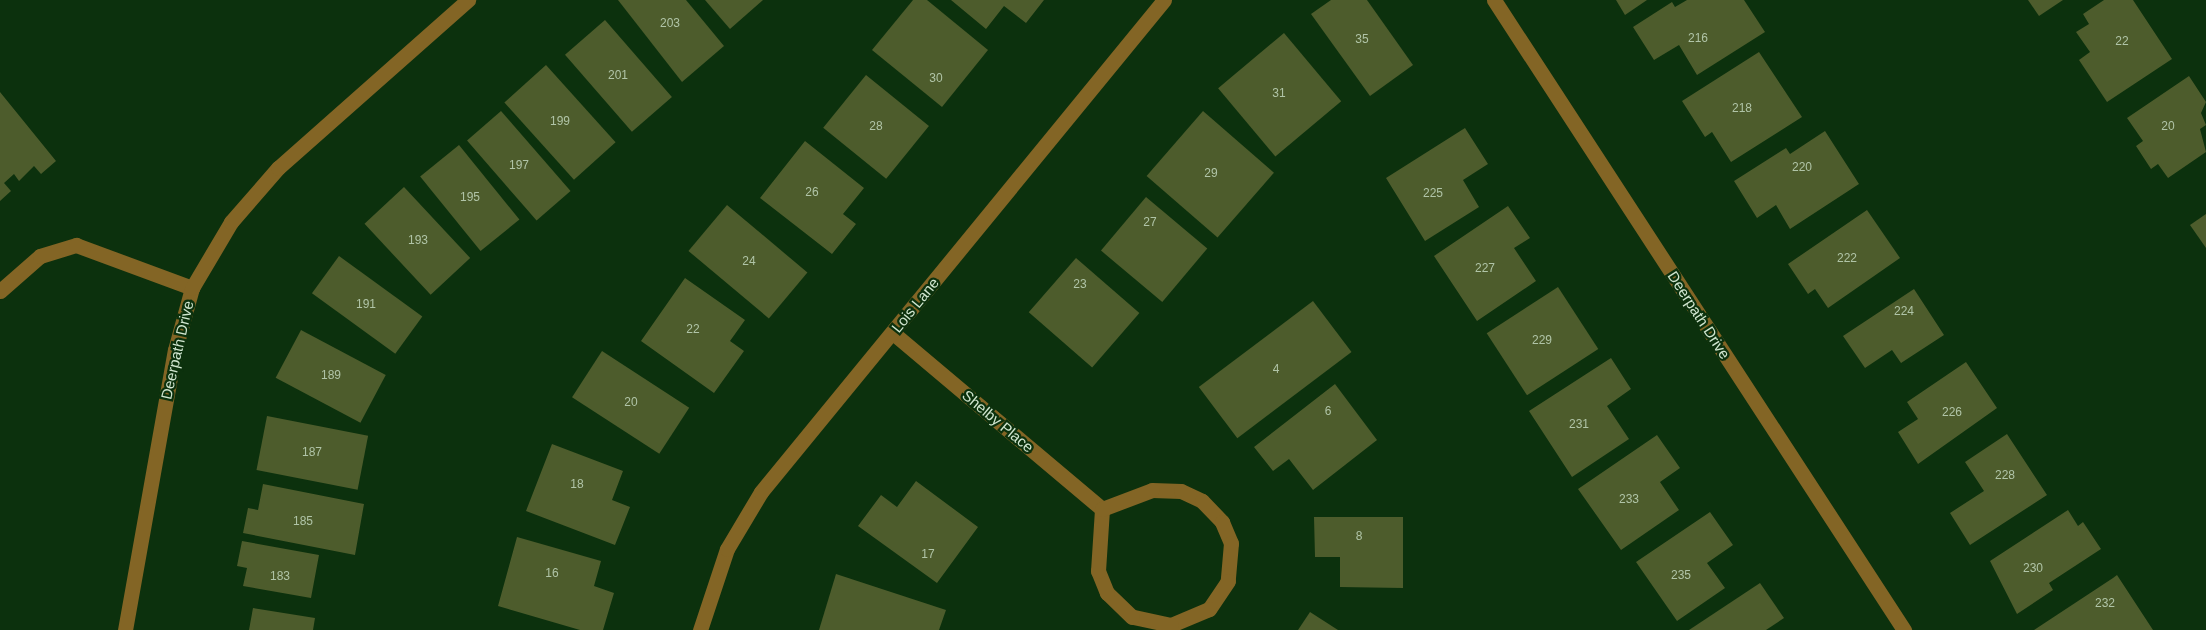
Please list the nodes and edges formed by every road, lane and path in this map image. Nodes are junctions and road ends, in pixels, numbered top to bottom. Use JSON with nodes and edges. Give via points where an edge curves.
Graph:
{"nodes":[{"id":1,"x":468,"y":0,"type":"edge"},
{"id":2,"x":1164,"y":0,"type":"edge"},
{"id":3,"x":1494,"y":0,"type":"edge"},
{"id":4,"x":192,"y":288,"type":"junction"},
{"id":5,"x":0,"y":291,"type":"edge"},
{"id":6,"x":892,"y":333,"type":"junction"},
{"id":7,"x":1102,"y":509,"type":"junction"},
{"id":8,"x":124,"y":630,"type":"edge"},
{"id":9,"x":700,"y":630,"type":"edge"},
{"id":10,"x":1904,"y":630,"type":"edge"}],
"edges":[{"from":1,"to":4,"type":"street","name":"Deerpath Drive","via":[[278,168],[231,222]]},
{"from":2,"to":6,"type":"street","name":"Lois Lane"},
{"from":3,"to":10,"type":"street","name":"Deerpath Drive"},
{"from":4,"to":5,"type":"street","via":[[76,245],[40,256]]},
{"from":4,"to":8,"type":"street","name":"Deerpath Drive","via":[[175,350]]},
{"from":6,"to":7,"type":"street","name":"Shelby Place"},
{"from":6,"to":9,"type":"street","name":"Lois Lane","via":[[761,492],[727,549]]},
{"from":7,"to":7,"type":"street","via":[[1096,559],[1107,593],[1132,617],[1154,625],[1186,621],[1209,609],[1228,581],[1233,558],[1222,522],[1202,501],[1181,491],[1152,490]]}]}
